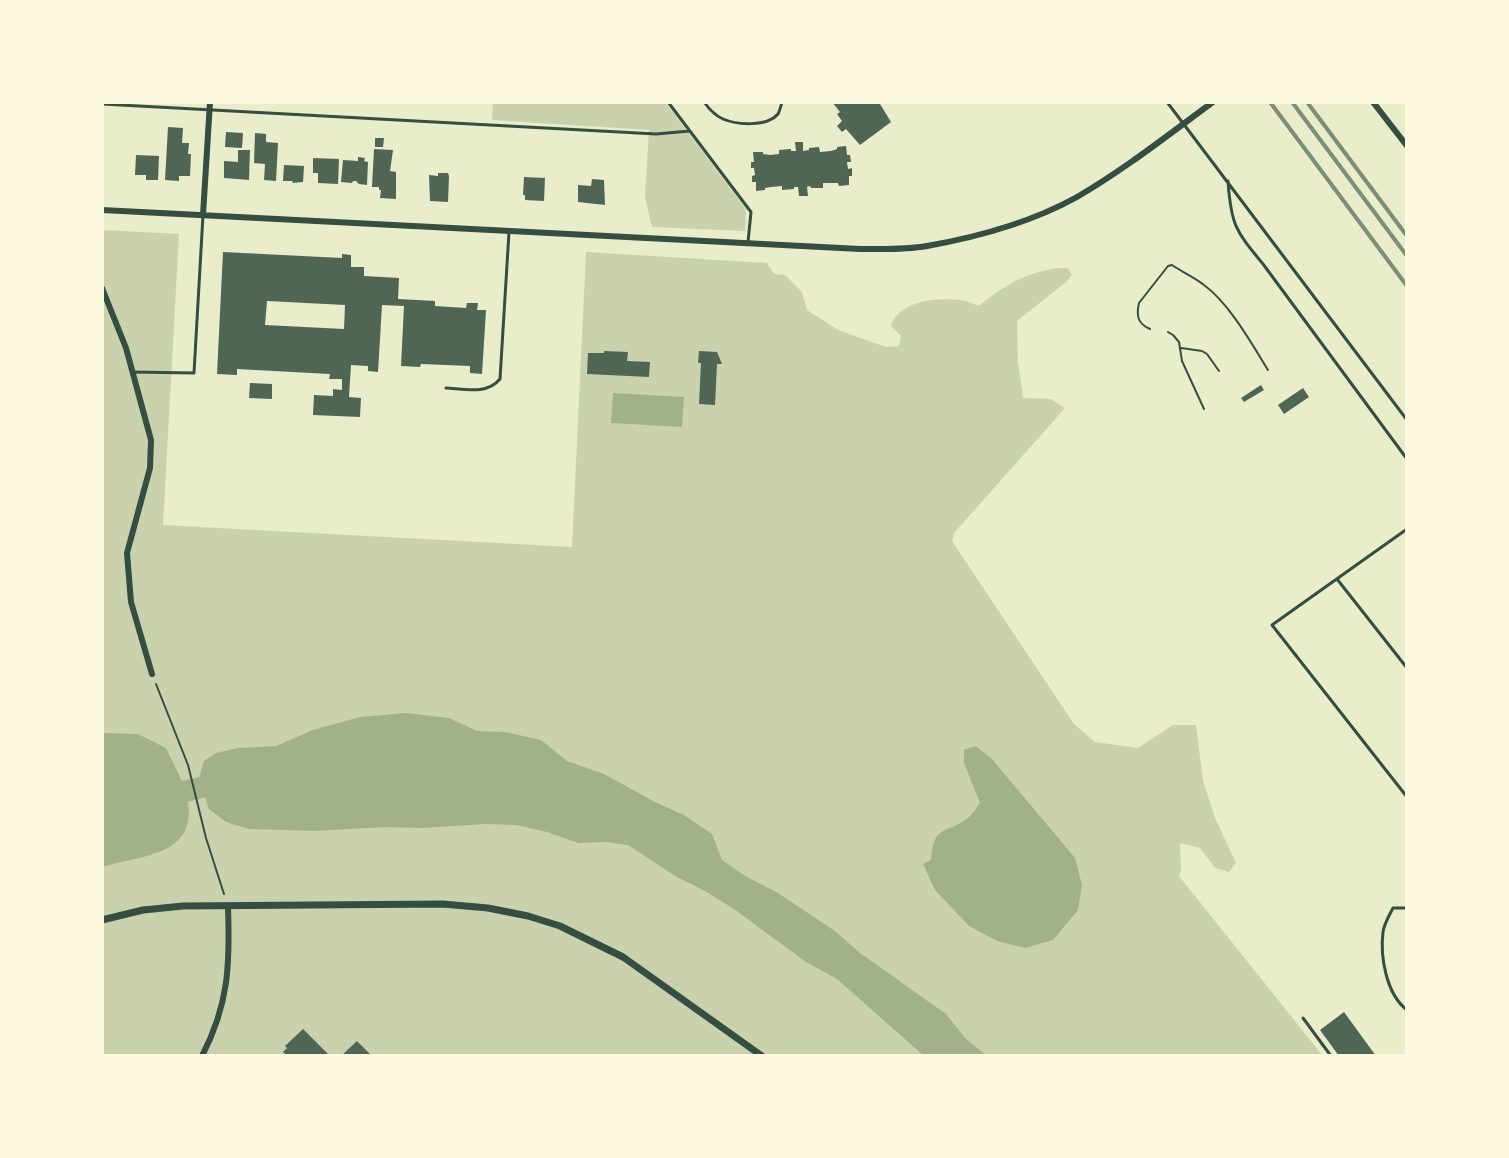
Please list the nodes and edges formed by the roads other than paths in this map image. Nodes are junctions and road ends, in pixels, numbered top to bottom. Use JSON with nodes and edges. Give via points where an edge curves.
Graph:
{"nodes":[{"id":1,"x":668,"y":102,"type":"edge"},
{"id":2,"x":704,"y":102,"type":"edge"},
{"id":3,"x":782,"y":102,"type":"edge"},
{"id":4,"x":1167,"y":102,"type":"edge"},
{"id":5,"x":1213,"y":102,"type":"edge"},
{"id":6,"x":1373,"y":102,"type":"edge"},
{"id":7,"x":102,"y":104,"type":"edge"},
{"id":8,"x":210,"y":106,"type":"edge"},
{"id":9,"x":690,"y":131,"type":"junction"},
{"id":10,"x":1407,"y":146,"type":"edge"},
{"id":11,"x":1228,"y":181,"type":"junction"},
{"id":12,"x":102,"y":210,"type":"edge"},
{"id":13,"x":203,"y":215,"type":"junction"},
{"id":14,"x":509,"y":232,"type":"junction"},
{"id":15,"x":748,"y":244,"type":"junction"},
{"id":16,"x":102,"y":288,"type":"edge"},
{"id":17,"x":132,"y":372,"type":"junction"},
{"id":18,"x":446,"y":388,"type":"dead end"},
{"id":19,"x":1407,"y":420,"type":"edge"},
{"id":20,"x":1407,"y":459,"type":"edge"},
{"id":21,"x":1407,"y":529,"type":"edge"},
{"id":22,"x":1337,"y":579,"type":"junction"},
{"id":23,"x":1407,"y":668,"type":"edge"},
{"id":24,"x":152,"y":674,"type":"road end"},
{"id":25,"x":1407,"y":797,"type":"edge"},
{"id":26,"x":228,"y":907,"type":"junction"},
{"id":27,"x":1407,"y":908,"type":"edge"},
{"id":28,"x":102,"y":920,"type":"edge"},
{"id":29,"x":1407,"y":1010,"type":"edge"},
{"id":30,"x":1303,"y":1018,"type":"dead end"},
{"id":31,"x":202,"y":1056,"type":"edge"},
{"id":32,"x":762,"y":1056,"type":"edge"},
{"id":33,"x":1331,"y":1056,"type":"edge"}],
"edges":[{"from":1,"to":9,"type":"lane"},
{"from":2,"to":3,"type":"lane","via":[[713,114],[739,124],[767,121],[777,115]]},
{"from":4,"to":11,"type":"lane"},
{"from":5,"to":15,"type":"street","via":[[1076,197],[983,233],[924,247]]},
{"from":6,"to":10,"type":"street"},
{"from":7,"to":8,"type":"lane"},
{"from":8,"to":9,"type":"lane","via":[[656,134]]},
{"from":8,"to":13,"type":"street"},
{"from":9,"to":15,"type":"lane","via":[[751,212]]},
{"from":11,"to":19,"type":"lane"},
{"from":11,"to":20,"type":"lane","via":[[1239,234]]},
{"from":12,"to":13,"type":"street"},
{"from":13,"to":14,"type":"street"},
{"from":13,"to":17,"type":"lane","via":[[194,373]]},
{"from":14,"to":15,"type":"street"},
{"from":14,"to":18,"type":"lane","via":[[500,379],[487,389]]},
{"from":16,"to":17,"type":"street"},
{"from":17,"to":24,"type":"street","via":[[151,440],[150,468],[127,553],[131,602]]},
{"from":21,"to":22,"type":"lane"},
{"from":22,"to":23,"type":"lane"},
{"from":22,"to":25,"type":"lane","via":[[1272,625]]},
{"from":26,"to":28,"type":"street","via":[[143,910]]},
{"from":26,"to":31,"type":"street","via":[[227,987]]},
{"from":26,"to":32,"type":"street","via":[[443,904],[528,916],[623,957]]},
{"from":27,"to":29,"type":"lane","via":[[1393,908],[1388,918],[1383,957],[1391,988]]},
{"from":30,"to":33,"type":"lane"}]}
